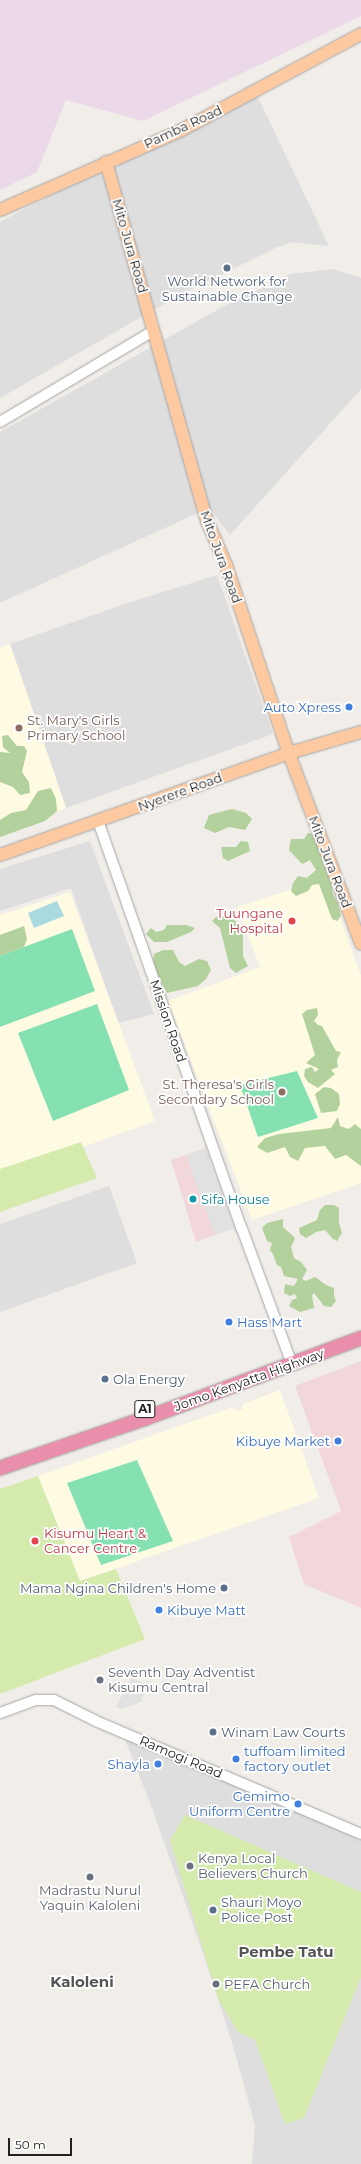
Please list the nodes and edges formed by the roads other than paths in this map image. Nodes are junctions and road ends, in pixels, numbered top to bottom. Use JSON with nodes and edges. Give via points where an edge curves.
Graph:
{"nodes":[{"id":1,"x":361,"y":34,"type":"edge"},
{"id":2,"x":106,"y":162,"type":"junction"},
{"id":3,"x":0,"y":210,"type":"edge"},
{"id":4,"x":153,"y":331,"type":"junction"},
{"id":5,"x":0,"y":422,"type":"edge"},
{"id":6,"x":361,"y":732,"type":"edge"},
{"id":7,"x":289,"y":754,"type":"junction"},
{"id":8,"x":98,"y":821,"type":"junction"},
{"id":9,"x":0,"y":855,"type":"edge"},
{"id":10,"x":356,"y":919,"type":"edge"},
{"id":11,"x":361,"y":944,"type":"edge"},
{"id":12,"x":361,"y":1330,"type":"edge"},
{"id":13,"x":361,"y":1338,"type":"edge"},
{"id":14,"x":289,"y":1356,"type":"junction"},
{"id":15,"x":0,"y":1460,"type":"edge"},
{"id":16,"x":0,"y":1468,"type":"edge"},
{"id":17,"x":0,"y":1713,"type":"edge"},
{"id":18,"x":361,"y":1834,"type":"edge"}],
"edges":[{"from":1,"to":2,"type":"main road","name":"Pamba Road","via":[[182,130]]},
{"from":2,"to":3,"type":"main road","name":"Pamba Road"},
{"from":2,"to":4,"type":"main road","name":"Mito Jura Road"},
{"from":4,"to":5,"type":"street"},
{"from":4,"to":7,"type":"main road","name":"Mito Jura Road","via":[[207,521],[226,565]]},
{"from":6,"to":7,"type":"main road","name":"Nyerere Road"},
{"from":7,"to":8,"type":"main road","name":"Nyerere Road"},
{"from":7,"to":10,"type":"main road","name":"Mito Jura Road"},
{"from":8,"to":9,"type":"main road","name":"Nyerere Road"},
{"from":8,"to":14,"type":"street","name":"Mission Road"},
{"from":10,"to":11,"type":"main road","name":"Mito Jura Road"},
{"from":12,"to":14,"type":"highway","name":"Jomo Kenyatta Highway","number":"A1"},
{"from":13,"to":16,"type":"highway","name":"Jomo Kenyatta Highway","number":"A1","via":[[140,1421]]},
{"from":14,"to":15,"type":"highway","name":"Jomo Kenyatta Highway","number":"A1"},
{"from":17,"to":18,"type":"street","name":"Ramogi Road","via":[[36,1700],[54,1700],[96,1721]]}]}
